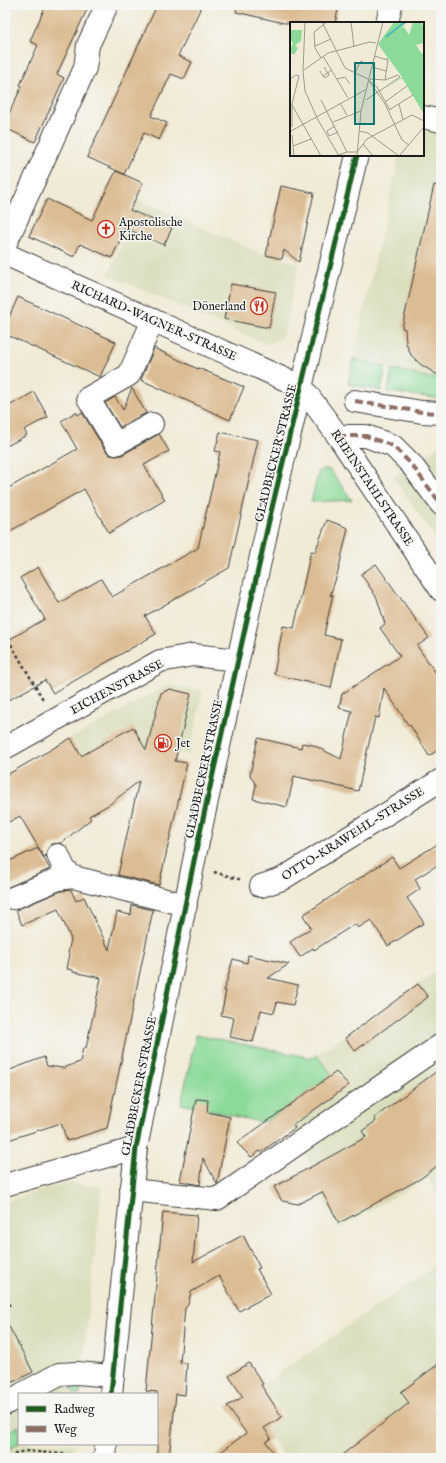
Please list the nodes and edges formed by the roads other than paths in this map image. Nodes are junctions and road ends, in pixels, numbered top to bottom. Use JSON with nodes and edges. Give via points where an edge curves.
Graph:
{"nodes":[{"id":1,"x":107,"y":5,"type":"edge"},
{"id":2,"x":391,"y":5,"type":"edge"},
{"id":3,"x":387,"y":22,"type":"edge"},
{"id":4,"x":424,"y":117,"type":"edge"},
{"id":5,"x":441,"y":121,"type":"edge"},
{"id":6,"x":357,"y":156,"type":"edge"},
{"id":7,"x":5,"y":245,"type":"edge"},
{"id":8,"x":5,"y":254,"type":"edge"},
{"id":9,"x":153,"y":320,"type":"junction"},
{"id":10,"x":302,"y":387,"type":"junction"},
{"id":11,"x":355,"y":401,"type":"dead end"},
{"id":12,"x":441,"y":413,"type":"edge"},
{"id":13,"x":152,"y":424,"type":"dead end"},
{"id":14,"x":338,"y":436,"type":"junction"},
{"id":15,"x":441,"y":504,"type":"edge"},
{"id":16,"x":441,"y":590,"type":"edge"},
{"id":17,"x":238,"y":660,"type":"junction"},
{"id":18,"x":5,"y":748,"type":"edge"},
{"id":19,"x":441,"y":780,"type":"edge"},
{"id":20,"x":58,"y":855,"type":"dead end"},
{"id":21,"x":73,"y":878,"type":"junction"},
{"id":22,"x":261,"y":886,"type":"road end"},
{"id":23,"x":13,"y":898,"type":"dead end"},
{"id":24,"x":186,"y":905,"type":"junction"},
{"id":25,"x":441,"y":1045,"type":"edge"},
{"id":26,"x":136,"y":1148,"type":"junction"},
{"id":27,"x":5,"y":1185,"type":"edge"},
{"id":28,"x":131,"y":1190,"type":"junction"},
{"id":29,"x":112,"y":1385,"type":"edge"},
{"id":30,"x":24,"y":1393,"type":"edge"},
{"id":31,"x":18,"y":1397,"type":"edge"},
{"id":32,"x":5,"y":1404,"type":"edge"},
{"id":33,"x":105,"y":1445,"type":"edge"},
{"id":34,"x":96,"y":1457,"type":"edge"}],
"edges":[{"from":1,"to":7,"type":"street","via":[[88,45],[85,68]]},
{"from":2,"to":3,"type":"street"},
{"from":4,"to":5,"type":"street"},
{"from":6,"to":10,"type":"street","name":"GLADBECKER STRASSE"},
{"from":8,"to":9,"type":"street","name":"RICHARD-WAGNER-STRASSE"},
{"from":9,"to":10,"type":"street","name":"RICHARD-WAGNER-STRASSE"},
{"from":9,"to":13,"type":"street","via":[[129,375],[88,398],[116,444]]},
{"from":10,"to":14,"type":"street","name":"RHEINSTAHLSTRASSE"},
{"from":10,"to":17,"type":"street","name":"GLADBECKER STRASSE"},
{"from":11,"to":12,"type":"street"},
{"from":14,"to":15,"type":"street","via":[[366,436],[393,446],[411,464]]},
{"from":14,"to":16,"type":"street","name":"RHEINSTAHLSTRASSE"},
{"from":17,"to":18,"type":"street","name":"EICHENSTRASSE","via":[[193,655],[160,662]]},
{"from":17,"to":24,"type":"street","name":"GLADBECKER STRASSE"},
{"from":19,"to":22,"type":"street","name":"OTTO-KRAWEHL-STRASSE","via":[[282,879]]},
{"from":20,"to":21,"type":"street","via":[[65,870]]},
{"from":21,"to":23,"type":"street","via":[[58,879]]},
{"from":21,"to":24,"type":"street"},
{"from":24,"to":26,"type":"street","name":"GLADBECKER STRASSE"},
{"from":25,"to":28,"type":"street","via":[[217,1199]]},
{"from":26,"to":27,"type":"street"},
{"from":26,"to":28,"type":"street","name":"GLADBECKER STRASSE"},
{"from":28,"to":29,"type":"street","name":"GLADBECKER STRASSE"},
{"from":29,"to":30,"type":"street","via":[[77,1373],[59,1374]]},
{"from":31,"to":32,"type":"street"},
{"from":33,"to":34,"type":"street"}]}
